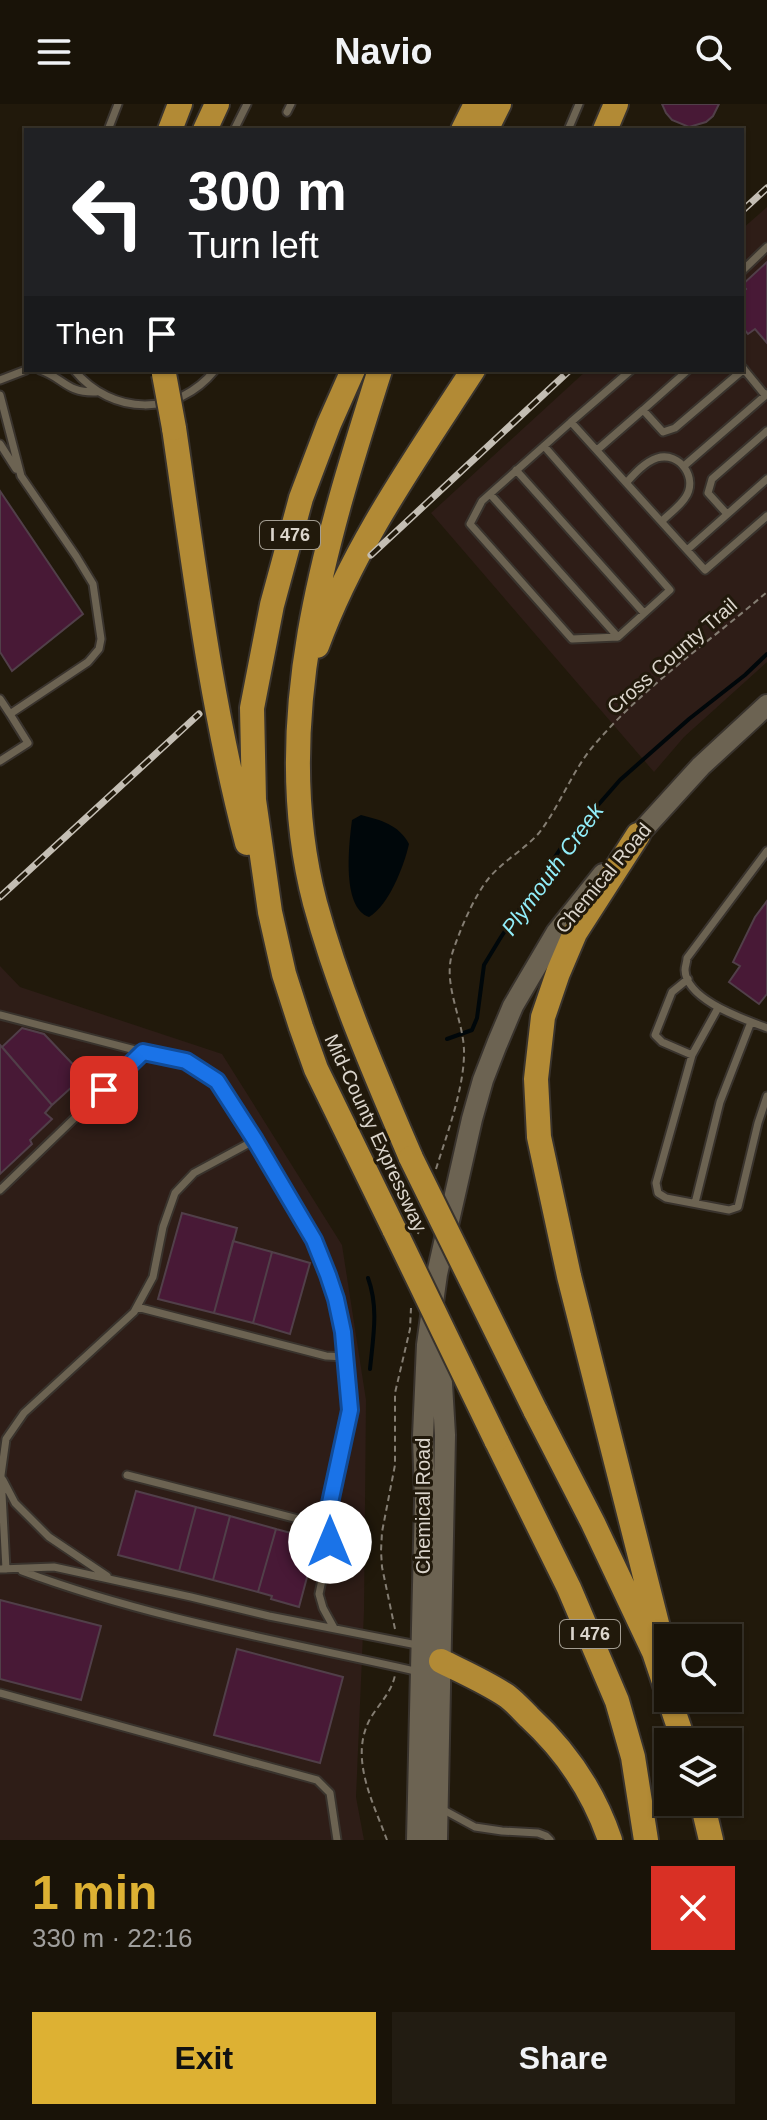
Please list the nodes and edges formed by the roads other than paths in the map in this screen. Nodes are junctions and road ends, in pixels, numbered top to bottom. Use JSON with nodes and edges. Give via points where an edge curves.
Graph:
{"nodes":[{"id":1,"x":118,"y":104,"type":"edge"},
{"id":2,"x":180,"y":104,"type":"edge"},
{"id":3,"x":217,"y":104,"type":"edge"},
{"id":4,"x":247,"y":104,"type":"edge"},
{"id":5,"x":476,"y":104,"type":"edge"},
{"id":6,"x":499,"y":104,"type":"edge"},
{"id":7,"x":579,"y":104,"type":"edge"},
{"id":8,"x":616,"y":104,"type":"edge"},
{"id":9,"x":109,"y":128,"type":"edge"},
{"id":10,"x":171,"y":128,"type":"edge"},
{"id":11,"x":206,"y":128,"type":"edge"},
{"id":12,"x":235,"y":128,"type":"edge"},
{"id":13,"x":464,"y":128,"type":"edge"},
{"id":14,"x":487,"y":128,"type":"edge"},
{"id":15,"x":569,"y":128,"type":"edge"},
{"id":16,"x":606,"y":128,"type":"edge"},
{"id":17,"x":767,"y":247,"type":"edge"},
{"id":18,"x":744,"y":269,"type":"edge"},
{"id":19,"x":744,"y":369,"type":"edge"},
{"id":20,"x":24,"y":371,"type":"edge"},
{"id":21,"x":46,"y":372,"type":"edge"},
{"id":22,"x":76,"y":372,"type":"edge"},
{"id":23,"x":164,"y":372,"type":"edge"},
{"id":24,"x":213,"y":372,"type":"edge"},
{"id":25,"x":352,"y":372,"type":"edge"},
{"id":26,"x":379,"y":372,"type":"edge"},
{"id":27,"x":472,"y":372,"type":"edge"},
{"id":28,"x":629,"y":372,"type":"edge"},
{"id":29,"x":686,"y":372,"type":"edge"},
{"id":30,"x":738,"y":372,"type":"edge"},
{"id":31,"x":0,"y":380,"type":"edge"},
{"id":32,"x":96,"y":392,"type":"junction"},
{"id":33,"x":766,"y":394,"type":"edge"},
{"id":34,"x":0,"y":395,"type":"edge"},
{"id":35,"x":643,"y":410,"type":"junction"},
{"id":36,"x":571,"y":422,"type":"junction"},
{"id":37,"x":767,"y":431,"type":"edge"},
{"id":38,"x":0,"y":444,"type":"edge"},
{"id":39,"x":544,"y":446,"type":"junction"},
{"id":40,"x":597,"y":450,"type":"junction"},
{"id":41,"x":684,"y":466,"type":"junction"},
{"id":42,"x":516,"y":470,"type":"junction"},
{"id":43,"x":21,"y":476,"type":"junction"},
{"id":44,"x":767,"y":479,"type":"edge"},
{"id":45,"x":627,"y":482,"type":"junction"},
{"id":46,"x":490,"y":494,"type":"junction"},
{"id":47,"x":727,"y":514,"type":"junction"},
{"id":48,"x":767,"y":516,"type":"edge"},
{"id":49,"x":662,"y":521,"type":"junction"},
{"id":50,"x":687,"y":550,"type":"junction"},
{"id":51,"x":644,"y":613,"type":"junction"},
{"id":52,"x":618,"y":637,"type":"junction"},
{"id":53,"x":301,"y":692,"type":"junction"},
{"id":54,"x":0,"y":699,"type":"edge"},
{"id":55,"x":767,"y":705,"type":"edge"},
{"id":56,"x":10,"y":714,"type":"junction"},
{"id":57,"x":0,"y":761,"type":"edge"},
{"id":58,"x":638,"y":835,"type":"junction"},
{"id":59,"x":767,"y":851,"type":"edge"},
{"id":60,"x":270,"y":912,"type":"junction"},
{"id":61,"x":688,"y":979,"type":"junction"},
{"id":62,"x":718,"y":1008,"type":"junction"},
{"id":63,"x":0,"y":1015,"type":"edge"},
{"id":64,"x":751,"y":1022,"type":"junction"},
{"id":65,"x":767,"y":1028,"type":"edge"},
{"id":66,"x":143,"y":1052,"type":"junction"},
{"id":67,"x":692,"y":1055,"type":"junction"},
{"id":68,"x":767,"y":1096,"type":"edge"},
{"id":69,"x":255,"y":1140,"type":"junction"},
{"id":70,"x":459,"y":1176,"type":"junction"},
{"id":71,"x":0,"y":1190,"type":"edge"},
{"id":72,"x":695,"y":1203,"type":"junction"},
{"id":73,"x":137,"y":1307,"type":"junction"},
{"id":74,"x":346,"y":1357,"type":"junction"},
{"id":75,"x":1,"y":1475,"type":"edge"},
{"id":76,"x":127,"y":1475,"type":"dead end"},
{"id":77,"x":325,"y":1526,"type":"junction"},
{"id":78,"x":3,"y":1569,"type":"edge"},
{"id":79,"x":16,"y":1569,"type":"junction"},
{"id":80,"x":112,"y":1580,"type":"junction"},
{"id":81,"x":657,"y":1624,"type":"edge"},
{"id":82,"x":334,"y":1628,"type":"junction"},
{"id":83,"x":421,"y":1646,"type":"junction"},
{"id":84,"x":654,"y":1652,"type":"edge"},
{"id":85,"x":431,"y":1666,"type":"junction"},
{"id":86,"x":0,"y":1693,"type":"edge"},
{"id":87,"x":438,"y":1807,"type":"junction"},
{"id":88,"x":705,"y":1816,"type":"edge"},
{"id":89,"x":337,"y":1840,"type":"edge"},
{"id":90,"x":417,"y":1840,"type":"edge"},
{"id":91,"x":437,"y":1840,"type":"edge"},
{"id":92,"x":550,"y":1840,"type":"edge"},
{"id":93,"x":610,"y":1840,"type":"edge"},
{"id":94,"x":646,"y":1840,"type":"edge"},
{"id":95,"x":711,"y":1840,"type":"edge"}],
"edges":[{"from":1,"to":9,"type":"lane"},
{"from":2,"to":10,"type":"highway"},
{"from":3,"to":11,"type":"highway"},
{"from":4,"to":12,"type":"lane"},
{"from":5,"to":13,"type":"highway"},
{"from":6,"to":14,"type":"highway"},
{"from":7,"to":15,"type":"lane"},
{"from":8,"to":16,"type":"highway"},
{"from":17,"to":18,"type":"lane"},
{"from":19,"to":33,"type":"lane"},
{"from":20,"to":31,"type":"lane"},
{"from":21,"to":32,"type":"lane","via":[[73,389]]},
{"from":22,"to":32,"type":"lane"},
{"from":23,"to":60,"type":"highway","bridge":true,"via":[[206,653],[235,797]]},
{"from":24,"to":32,"type":"lane","via":[[195,390],[158,404],[126,404]]},
{"from":25,"to":60,"type":"highway","name":"Mid-County Expressway","number":"I 476","via":[[301,498],[252,708],[254,800]]},
{"from":26,"to":53,"type":"highway","name":"Mid-County Expressway","number":"I 476","via":[[329,544]]},
{"from":27,"to":53,"type":"highway","via":[[364,545],[325,625]]},
{"from":28,"to":36,"type":"lane"},
{"from":29,"to":35,"type":"lane"},
{"from":30,"to":35,"type":"lane","via":[[675,428],[663,432]]},
{"from":33,"to":41,"type":"lane"},
{"from":34,"to":43,"type":"lane"},
{"from":35,"to":40,"type":"lane"},
{"from":36,"to":39,"type":"lane"},
{"from":36,"to":40,"type":"lane"},
{"from":37,"to":47,"type":"lane","via":[[712,479],[708,493]]},
{"from":38,"to":43,"type":"lane"},
{"from":39,"to":42,"type":"lane"},
{"from":39,"to":51,"type":"lane","via":[[670,590]]},
{"from":40,"to":45,"type":"lane"},
{"from":41,"to":45,"type":"lane","via":[[672,458],[658,458]]},
{"from":41,"to":49,"type":"lane","via":[[690,480],[687,494]]},
{"from":42,"to":46,"type":"lane"},
{"from":42,"to":51,"type":"lane"},
{"from":43,"to":56,"type":"lane","via":[[90,577],[101,639],[88,662]]},
{"from":44,"to":47,"type":"lane"},
{"from":45,"to":49,"type":"lane"},
{"from":46,"to":52,"type":"lane"},
{"from":46,"to":52,"type":"lane","via":[[470,524],[561,628],[572,639]]},
{"from":47,"to":50,"type":"lane"},
{"from":48,"to":50,"type":"lane","via":[[705,570]]},
{"from":49,"to":50,"type":"lane"},
{"from":51,"to":52,"type":"lane"},
{"from":53,"to":84,"type":"highway","name":"Mid-County Expressway","number":"I 476","bridge":true,"via":[[298,759],[305,855],[358,1034],[411,1158]]},
{"from":54,"to":56,"type":"lane"},
{"from":55,"to":58,"type":"main road","name":"Chemical Road"},
{"from":56,"to":57,"type":"lane","via":[[28,743]]},
{"from":58,"to":70,"type":"main road","name":"Chemical Road","via":[[556,933],[513,1006],[483,1080]]},
{"from":58,"to":81,"type":"highway","via":[[575,933],[558,973],[543,1017],[536,1079],[539,1137],[569,1276]]},
{"from":59,"to":61,"type":"lane","via":[[687,958]]},
{"from":60,"to":94,"type":"highway","name":"Mid-County Expressway","number":"I 476","bridge":true,"via":[[316,1069],[569,1588],[617,1701],[633,1757]]},
{"from":61,"to":62,"type":"lane"},
{"from":61,"to":67,"type":"lane","via":[[672,992],[655,1035]]},
{"from":62,"to":64,"type":"lane"},
{"from":62,"to":67,"type":"lane"},
{"from":63,"to":66,"type":"lane"},
{"from":64,"to":65,"type":"lane"},
{"from":64,"to":72,"type":"lane","via":[[720,1102]]},
{"from":66,"to":69,"type":"lane","via":[[186,1061],[217,1081]]},
{"from":66,"to":71,"type":"lane"},
{"from":67,"to":72,"type":"lane","via":[[656,1183],[666,1198]]},
{"from":68,"to":72,"type":"lane","via":[[738,1207]]},
{"from":69,"to":73,"type":"lane","via":[[194,1173],[175,1193],[153,1277]]},
{"from":69,"to":74,"type":"lane","via":[[314,1240],[336,1299]]},
{"from":70,"to":83,"type":"main road","name":"Chemical Road","via":[[427,1345]]},
{"from":70,"to":85,"type":"main road","name":"Chemical Road","via":[[444,1297],[445,1435]]},
{"from":73,"to":74,"type":"lane"},
{"from":73,"to":75,"type":"lane","via":[[24,1413],[6,1439]]},
{"from":74,"to":77,"type":"lane","via":[[350,1410]]},
{"from":75,"to":78,"type":"lane"},
{"from":75,"to":80,"type":"lane","via":[[15,1503],[49,1537]]},
{"from":76,"to":77,"type":"lane"},
{"from":77,"to":82,"type":"lane","via":[[330,1542],[319,1594]]},
{"from":78,"to":79,"type":"lane"},
{"from":79,"to":80,"type":"lane","via":[[54,1567]]},
{"from":79,"to":85,"type":"lane","via":[[222,1630]]},
{"from":80,"to":82,"type":"lane"},
{"from":82,"to":83,"type":"lane"},
{"from":83,"to":85,"type":"main road"},
{"from":85,"to":87,"type":"main road","name":"Chemical Road"},
{"from":85,"to":90,"type":"main road","name":"Chemical Road"},
{"from":85,"to":93,"type":"highway","via":[[473,1677],[508,1697],[542,1729],[577,1770]]},
{"from":86,"to":89,"type":"lane","via":[[317,1780],[330,1793]]},
{"from":87,"to":91,"type":"main road","name":"Chemical Road"},
{"from":87,"to":92,"type":"lane","via":[[475,1827],[538,1833]]},
{"from":88,"to":95,"type":"highway"}]}
